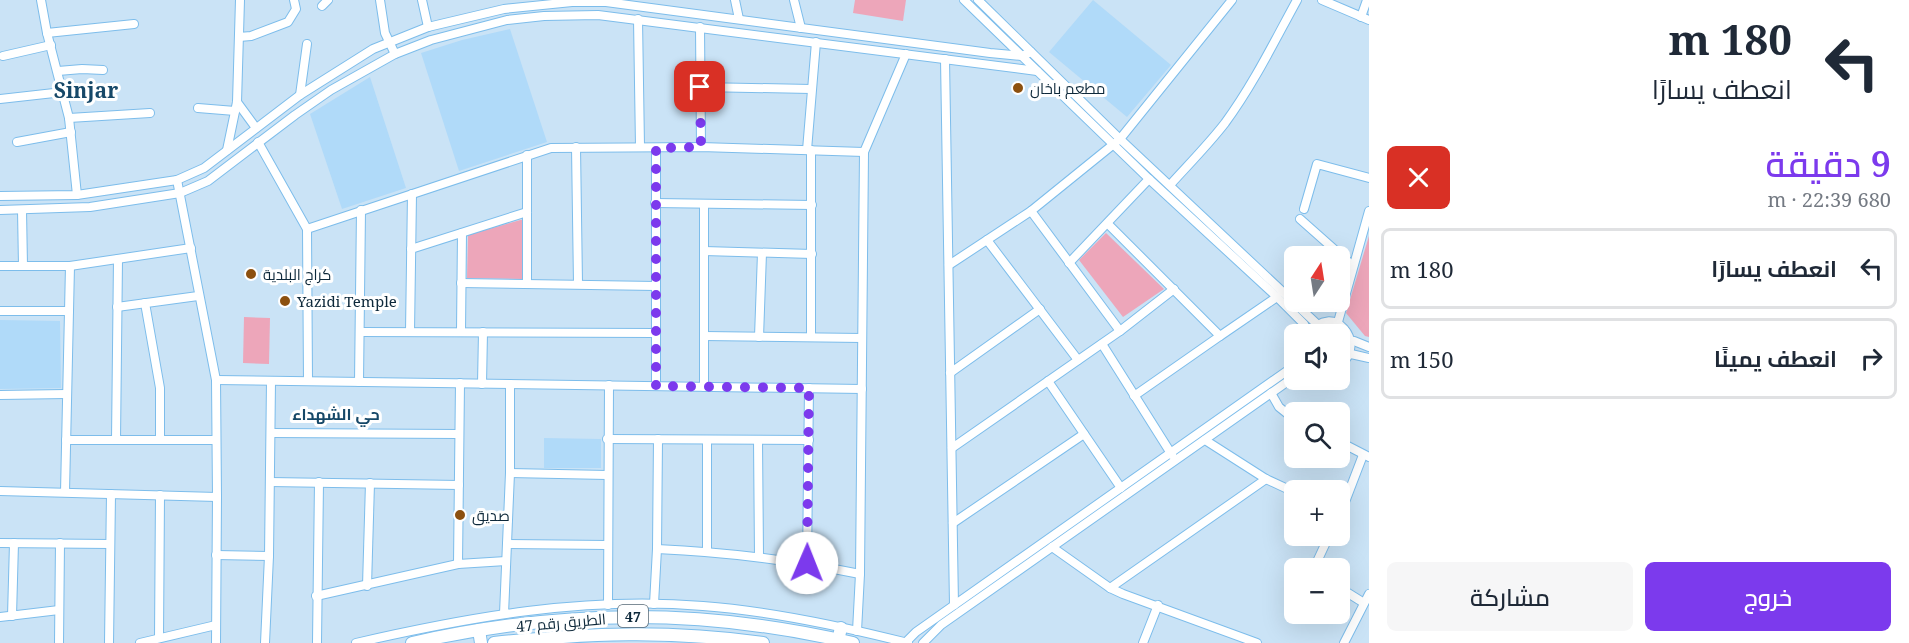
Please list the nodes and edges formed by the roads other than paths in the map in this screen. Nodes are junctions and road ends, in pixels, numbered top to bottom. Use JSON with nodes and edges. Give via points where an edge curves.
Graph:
{"nodes":[{"id":1,"x":40,"y":0,"type":"edge"},
{"id":2,"x":240,"y":0,"type":"edge"},
{"id":3,"x":294,"y":0,"type":"edge"},
{"id":4,"x":380,"y":0,"type":"edge"},
{"id":5,"x":422,"y":0,"type":"edge"},
{"id":6,"x":735,"y":0,"type":"edge"},
{"id":7,"x":794,"y":0,"type":"edge"},
{"id":8,"x":964,"y":0,"type":"edge"},
{"id":9,"x":978,"y":0,"type":"edge"},
{"id":10,"x":1232,"y":0,"type":"edge"},
{"id":11,"x":1297,"y":0,"type":"edge"},
{"id":12,"x":1322,"y":0,"type":"edge"},
{"id":13,"x":1366,"y":0,"type":"edge"},
{"id":14,"x":557,"y":1,"type":"edge"},
{"id":15,"x":605,"y":1,"type":"edge"},
{"id":16,"x":655,"y":4,"type":"edge"},
{"id":17,"x":638,"y":19,"type":"junction"},
{"id":18,"x":739,"y":19,"type":"junction"},
{"id":19,"x":1365,"y":19,"type":"edge"},
{"id":20,"x":134,"y":24,"type":"dead end"},
{"id":21,"x":428,"y":27,"type":"junction"},
{"id":22,"x":700,"y":27,"type":"junction"},
{"id":23,"x":801,"y":28,"type":"junction"},
{"id":24,"x":47,"y":33,"type":"junction"},
{"id":25,"x":239,"y":37,"type":"junction"},
{"id":26,"x":389,"y":42,"type":"junction"},
{"id":27,"x":816,"y":42,"type":"junction"},
{"id":28,"x":307,"y":44,"type":"dead end"},
{"id":29,"x":51,"y":45,"type":"junction"},
{"id":30,"x":990,"y":53,"type":"junction"},
{"id":31,"x":395,"y":54,"type":"junction"},
{"id":32,"x":906,"y":54,"type":"junction"},
{"id":33,"x":1027,"y":54,"type":"junction"},
{"id":34,"x":3,"y":56,"type":"dead end"},
{"id":35,"x":945,"y":59,"type":"junction"},
{"id":36,"x":989,"y":64,"type":"junction"},
{"id":37,"x":104,"y":70,"type":"dead end"},
{"id":38,"x":58,"y":71,"type":"junction"},
{"id":39,"x":1037,"y":71,"type":"junction"},
{"id":40,"x":700,"y":87,"type":"junction"},
{"id":41,"x":811,"y":89,"type":"junction"},
{"id":42,"x":63,"y":92,"type":"junction"},
{"id":43,"x":300,"y":95,"type":"junction"},
{"id":44,"x":0,"y":99,"type":"edge"},
{"id":45,"x":236,"y":107,"type":"junction"},
{"id":46,"x":198,"y":108,"type":"dead end"},
{"id":47,"x":150,"y":113,"type":"dead end"},
{"id":48,"x":69,"y":118,"type":"junction"},
{"id":49,"x":256,"y":128,"type":"junction"},
{"id":50,"x":71,"y":132,"type":"junction"},
{"id":51,"x":17,"y":142,"type":"dead end"},
{"id":52,"x":258,"y":142,"type":"junction"},
{"id":53,"x":1117,"y":142,"type":"junction"},
{"id":54,"x":576,"y":147,"type":"junction"},
{"id":55,"x":640,"y":147,"type":"junction"},
{"id":56,"x":701,"y":147,"type":"junction"},
{"id":57,"x":656,"y":148,"type":"junction"},
{"id":58,"x":227,"y":150,"type":"junction"},
{"id":59,"x":809,"y":150,"type":"junction"},
{"id":60,"x":864,"y":152,"type":"junction"},
{"id":61,"x":527,"y":155,"type":"junction"},
{"id":62,"x":1369,"y":177,"type":"edge"},
{"id":63,"x":1149,"y":179,"type":"junction"},
{"id":64,"x":177,"y":180,"type":"junction"},
{"id":65,"x":1170,"y":185,"type":"junction"},
{"id":66,"x":180,"y":193,"type":"junction"},
{"id":67,"x":412,"y":194,"type":"junction"},
{"id":68,"x":77,"y":195,"type":"junction"},
{"id":69,"x":0,"y":196,"type":"edge"},
{"id":70,"x":655,"y":203,"type":"junction"},
{"id":71,"x":704,"y":204,"type":"junction"},
{"id":72,"x":812,"y":205,"type":"junction"},
{"id":73,"x":1304,"y":209,"type":"dead end"},
{"id":74,"x":0,"y":210,"type":"edge"},
{"id":75,"x":22,"y":210,"type":"junction"},
{"id":76,"x":361,"y":210,"type":"junction"},
{"id":77,"x":1031,"y":211,"type":"junction"},
{"id":78,"x":1369,"y":211,"type":"edge"},
{"id":79,"x":527,"y":212,"type":"junction"},
{"id":80,"x":1300,"y":219,"type":"dead end"},
{"id":81,"x":1108,"y":224,"type":"junction"},
{"id":82,"x":307,"y":229,"type":"junction"},
{"id":83,"x":462,"y":232,"type":"junction"},
{"id":84,"x":987,"y":240,"type":"junction"},
{"id":85,"x":191,"y":248,"type":"junction"},
{"id":86,"x":411,"y":249,"type":"junction"},
{"id":87,"x":704,"y":252,"type":"junction"},
{"id":88,"x":762,"y":253,"type":"junction"},
{"id":89,"x":812,"y":254,"type":"junction"},
{"id":90,"x":118,"y":259,"type":"junction"},
{"id":91,"x":1069,"y":263,"type":"junction"},
{"id":92,"x":949,"y":265,"type":"junction"},
{"id":93,"x":0,"y":266,"type":"edge"},
{"id":94,"x":22,"y":266,"type":"junction"},
{"id":95,"x":70,"y":266,"type":"junction"},
{"id":96,"x":1353,"y":266,"type":"junction"},
{"id":97,"x":461,"y":283,"type":"junction"},
{"id":98,"x":527,"y":284,"type":"junction"},
{"id":99,"x":578,"y":284,"type":"junction"},
{"id":100,"x":656,"y":286,"type":"junction"},
{"id":101,"x":1174,"y":289,"type":"junction"},
{"id":102,"x":198,"y":296,"type":"junction"},
{"id":103,"x":1277,"y":297,"type":"junction"},
{"id":104,"x":144,"y":303,"type":"junction"},
{"id":105,"x":117,"y":307,"type":"junction"},
{"id":106,"x":1040,"y":309,"type":"junction"},
{"id":107,"x":0,"y":311,"type":"edge"},
{"id":108,"x":69,"y":311,"type":"junction"},
{"id":109,"x":1338,"y":322,"type":"junction"},
{"id":110,"x":1304,"y":324,"type":"edge"},
{"id":111,"x":1317,"y":324,"type":"edge"},
{"id":112,"x":1320,"y":324,"type":"edge"},
{"id":113,"x":1120,"y":331,"type":"junction"},
{"id":114,"x":360,"y":332,"type":"junction"},
{"id":115,"x":410,"y":332,"type":"junction"},
{"id":116,"x":461,"y":332,"type":"junction"},
{"id":117,"x":483,"y":332,"type":"junction"},
{"id":118,"x":656,"y":333,"type":"junction"},
{"id":119,"x":704,"y":336,"type":"junction"},
{"id":120,"x":1220,"y":336,"type":"junction"},
{"id":121,"x":759,"y":337,"type":"junction"},
{"id":122,"x":811,"y":337,"type":"junction"},
{"id":123,"x":862,"y":338,"type":"junction"},
{"id":124,"x":1354,"y":341,"type":"junction"},
{"id":125,"x":1102,"y":344,"type":"junction"},
{"id":126,"x":1369,"y":347,"type":"edge"},
{"id":127,"x":1351,"y":354,"type":"joint"},
{"id":128,"x":1369,"y":358,"type":"edge"},
{"id":129,"x":1078,"y":360,"type":"junction"},
{"id":130,"x":950,"y":373,"type":"junction"},
{"id":131,"x":1284,"y":373,"type":"edge"},
{"id":132,"x":216,"y":380,"type":"junction"},
{"id":133,"x":271,"y":381,"type":"junction"},
{"id":134,"x":308,"y":381,"type":"junction"},
{"id":135,"x":1048,"y":381,"type":"junction"},
{"id":136,"x":359,"y":382,"type":"junction"},
{"id":137,"x":460,"y":383,"type":"junction"},
{"id":138,"x":482,"y":384,"type":"junction"},
{"id":139,"x":510,"y":384,"type":"junction"},
{"id":140,"x":1284,"y":384,"type":"edge"},
{"id":141,"x":609,"y":385,"type":"junction"},
{"id":142,"x":656,"y":386,"type":"junction"},
{"id":143,"x":704,"y":387,"type":"junction"},
{"id":144,"x":809,"y":388,"type":"junction"},
{"id":145,"x":862,"y":389,"type":"junction"},
{"id":146,"x":1270,"y":393,"type":"junction"},
{"id":147,"x":66,"y":394,"type":"junction"},
{"id":148,"x":0,"y":395,"type":"edge"},
{"id":149,"x":1134,"y":396,"type":"junction"},
{"id":150,"x":1284,"y":412,"type":"edge"},
{"id":151,"x":271,"y":433,"type":"junction"},
{"id":152,"x":459,"y":434,"type":"junction"},
{"id":153,"x":1084,"y":434,"type":"junction"},
{"id":154,"x":607,"y":439,"type":"junction"},
{"id":155,"x":658,"y":439,"type":"junction"},
{"id":156,"x":66,"y":440,"type":"junction"},
{"id":157,"x":116,"y":440,"type":"junction"},
{"id":158,"x":160,"y":440,"type":"junction"},
{"id":159,"x":216,"y":440,"type":"junction"},
{"id":160,"x":706,"y":440,"type":"junction"},
{"id":161,"x":758,"y":440,"type":"junction"},
{"id":162,"x":809,"y":440,"type":"junction"},
{"id":163,"x":1205,"y":441,"type":"junction"},
{"id":164,"x":1350,"y":447,"type":"edge"},
{"id":165,"x":952,"y":448,"type":"junction"},
{"id":166,"x":1171,"y":452,"type":"junction"},
{"id":167,"x":1366,"y":456,"type":"edge"},
{"id":168,"x":1176,"y":460,"type":"junction"},
{"id":169,"x":510,"y":472,"type":"junction"},
{"id":170,"x":607,"y":475,"type":"junction"},
{"id":171,"x":1266,"y":479,"type":"junction"},
{"id":172,"x":270,"y":482,"type":"junction"},
{"id":173,"x":319,"y":482,"type":"junction"},
{"id":174,"x":370,"y":483,"type":"junction"},
{"id":175,"x":459,"y":484,"type":"junction"},
{"id":176,"x":1284,"y":487,"type":"edge"},
{"id":177,"x":1121,"y":488,"type":"junction"},
{"id":178,"x":0,"y":491,"type":"edge"},
{"id":179,"x":65,"y":492,"type":"junction"},
{"id":180,"x":1350,"y":492,"type":"edge"},
{"id":181,"x":111,"y":494,"type":"junction"},
{"id":182,"x":160,"y":495,"type":"junction"},
{"id":183,"x":217,"y":497,"type":"junction"},
{"id":184,"x":953,"y":523,"type":"junction"},
{"id":185,"x":0,"y":543,"type":"edge"},
{"id":186,"x":14,"y":543,"type":"junction"},
{"id":187,"x":60,"y":543,"type":"junction"},
{"id":188,"x":110,"y":544,"type":"junction"},
{"id":189,"x":507,"y":544,"type":"junction"},
{"id":190,"x":607,"y":545,"type":"junction"},
{"id":191,"x":1052,"y":547,"type":"junction"},
{"id":192,"x":657,"y":549,"type":"junction"},
{"id":193,"x":707,"y":551,"type":"junction"},
{"id":194,"x":216,"y":555,"type":"junction"},
{"id":195,"x":269,"y":556,"type":"junction"},
{"id":196,"x":759,"y":556,"type":"junction"},
{"id":197,"x":506,"y":561,"type":"junction"},
{"id":198,"x":807,"y":563,"type":"junction"},
{"id":199,"x":458,"y":564,"type":"junction"},
{"id":200,"x":860,"y":573,"type":"junction"},
{"id":201,"x":368,"y":586,"type":"junction"},
{"id":202,"x":1110,"y":588,"type":"junction"},
{"id":203,"x":1369,"y":594,"type":"edge"},
{"id":204,"x":316,"y":596,"type":"junction"},
{"id":205,"x":1350,"y":596,"type":"edge"},
{"id":206,"x":654,"y":604,"type":"junction"},
{"id":207,"x":608,"y":605,"type":"junction"},
{"id":208,"x":954,"y":605,"type":"junction"},
{"id":209,"x":1158,"y":606,"type":"junction"},
{"id":210,"x":1365,"y":607,"type":"edge"},
{"id":211,"x":59,"y":610,"type":"junction"},
{"id":212,"x":504,"y":614,"type":"junction"},
{"id":213,"x":556,"y":615,"type":"junction"},
{"id":214,"x":12,"y":616,"type":"junction"},
{"id":215,"x":0,"y":617,"type":"edge"},
{"id":216,"x":216,"y":625,"type":"junction"},
{"id":217,"x":479,"y":630,"type":"junction"},
{"id":218,"x":840,"y":634,"type":"junction"},
{"id":219,"x":855,"y":637,"type":"edge"},
{"id":220,"x":159,"y":638,"type":"junction"},
{"id":221,"x":59,"y":643,"type":"edge"},
{"id":222,"x":109,"y":643,"type":"edge"},
{"id":223,"x":140,"y":643,"type":"edge"},
{"id":224,"x":216,"y":643,"type":"edge"},
{"id":225,"x":265,"y":643,"type":"edge"},
{"id":226,"x":317,"y":643,"type":"edge"},
{"id":227,"x":356,"y":643,"type":"edge"},
{"id":228,"x":412,"y":643,"type":"edge"},
{"id":229,"x":482,"y":643,"type":"edge"},
{"id":230,"x":494,"y":643,"type":"edge"},
{"id":231,"x":763,"y":643,"type":"edge"},
{"id":232,"x":906,"y":643,"type":"edge"},
{"id":233,"x":923,"y":643,"type":"edge"},
{"id":234,"x":1143,"y":643,"type":"edge"},
{"id":235,"x":1257,"y":643,"type":"edge"},
{"id":236,"x":1344,"y":643,"type":"edge"}],
"edges":[{"from":1,"to":24,"type":"street"},
{"from":2,"to":25,"type":"street"},
{"from":3,"to":25,"type":"street","via":[[296,9],[288,22]]},
{"from":4,"to":26,"type":"street"},
{"from":5,"to":21,"type":"street"},
{"from":6,"to":18,"type":"street"},
{"from":7,"to":23,"type":"street"},
{"from":8,"to":33,"type":"street"},
{"from":9,"to":33,"type":"street"},
{"from":10,"to":53,"type":"street"},
{"from":11,"to":65,"type":"street","via":[[1236,107]]},
{"from":12,"to":19,"type":"street"},
{"from":13,"to":19,"type":"street"},
{"from":14,"to":15,"type":"street"},
{"from":14,"to":21,"type":"street"},
{"from":15,"to":16,"type":"street"},
{"from":16,"to":18,"type":"street"},
{"from":17,"to":22,"type":"street"},
{"from":17,"to":31,"type":"street","via":[[598,15],[507,20]]},
{"from":17,"to":55,"type":"street"},
{"from":18,"to":23,"type":"street"},
{"from":20,"to":24,"type":"street"},
{"from":21,"to":26,"type":"street"},
{"from":22,"to":27,"type":"street"},
{"from":22,"to":40,"type":"street"},
{"from":23,"to":30,"type":"street"},
{"from":24,"to":29,"type":"street"},
{"from":25,"to":45,"type":"street"},
{"from":26,"to":31,"type":"street"},
{"from":26,"to":43,"type":"street"},
{"from":27,"to":32,"type":"street"},
{"from":27,"to":41,"type":"street"},
{"from":28,"to":43,"type":"street"},
{"from":29,"to":34,"type":"street"},
{"from":29,"to":38,"type":"street"},
{"from":30,"to":33,"type":"street"},
{"from":30,"to":36,"type":"street"},
{"from":31,"to":52,"type":"street","via":[[331,90]]},
{"from":32,"to":35,"type":"street"},
{"from":32,"to":60,"type":"street"},
{"from":33,"to":39,"type":"street"},
{"from":33,"to":53,"type":"street"},
{"from":35,"to":36,"type":"street"},
{"from":35,"to":92,"type":"street"},
{"from":36,"to":39,"type":"street"},
{"from":37,"to":38,"type":"street"},
{"from":38,"to":42,"type":"street"},
{"from":39,"to":53,"type":"street"},
{"from":40,"to":41,"type":"street"},
{"from":40,"to":56,"type":"street"},
{"from":41,"to":59,"type":"street"},
{"from":42,"to":44,"type":"street"},
{"from":42,"to":48,"type":"street"},
{"from":43,"to":49,"type":"street"},
{"from":45,"to":46,"type":"street"},
{"from":45,"to":49,"type":"street"},
{"from":45,"to":58,"type":"street"},
{"from":47,"to":48,"type":"street"},
{"from":48,"to":50,"type":"street"},
{"from":49,"to":58,"type":"street"},
{"from":50,"to":51,"type":"street"},
{"from":50,"to":68,"type":"street"},
{"from":52,"to":66,"type":"street","via":[[208,181]]},
{"from":52,"to":82,"type":"street"},
{"from":53,"to":63,"type":"street"},
{"from":53,"to":65,"type":"street"},
{"from":53,"to":77,"type":"street"},
{"from":54,"to":55,"type":"street"},
{"from":54,"to":61,"type":"street","via":[[551,148]]},
{"from":54,"to":99,"type":"street"},
{"from":55,"to":57,"type":"street"},
{"from":56,"to":57,"type":"street"},
{"from":56,"to":59,"type":"street"},
{"from":57,"to":70,"type":"street"},
{"from":58,"to":64,"type":"street","via":[[204,168]]},
{"from":59,"to":60,"type":"street"},
{"from":59,"to":72,"type":"street"},
{"from":60,"to":123,"type":"street"},
{"from":61,"to":67,"type":"street"},
{"from":61,"to":79,"type":"street"},
{"from":62,"to":73,"type":"street","via":[[1317,164]]},
{"from":63,"to":81,"type":"street"},
{"from":63,"to":103,"type":"street"},
{"from":64,"to":66,"type":"street"},
{"from":64,"to":68,"type":"street"},
{"from":65,"to":111,"type":"street"},
{"from":66,"to":75,"type":"street","via":[[90,207]]},
{"from":66,"to":85,"type":"street"},
{"from":67,"to":76,"type":"street"},
{"from":67,"to":86,"type":"street"},
{"from":68,"to":69,"type":"street"},
{"from":70,"to":71,"type":"street"},
{"from":70,"to":100,"type":"street"},
{"from":71,"to":72,"type":"street"},
{"from":71,"to":87,"type":"street"},
{"from":72,"to":89,"type":"street"},
{"from":74,"to":75,"type":"street"},
{"from":75,"to":94,"type":"street"},
{"from":76,"to":82,"type":"street"},
{"from":76,"to":114,"type":"street"},
{"from":77,"to":84,"type":"street"},
{"from":77,"to":91,"type":"street"},
{"from":78,"to":96,"type":"street"},
{"from":79,"to":83,"type":"street"},
{"from":79,"to":98,"type":"street"},
{"from":80,"to":96,"type":"street"},
{"from":81,"to":91,"type":"street"},
{"from":81,"to":101,"type":"street"},
{"from":82,"to":134,"type":"street"},
{"from":83,"to":86,"type":"street"},
{"from":83,"to":97,"type":"street"},
{"from":84,"to":92,"type":"street"},
{"from":84,"to":106,"type":"street"},
{"from":85,"to":90,"type":"street"},
{"from":85,"to":102,"type":"street"},
{"from":86,"to":115,"type":"street"},
{"from":87,"to":88,"type":"street"},
{"from":87,"to":119,"type":"street"},
{"from":88,"to":89,"type":"street"},
{"from":88,"to":121,"type":"street"},
{"from":89,"to":122,"type":"street"},
{"from":90,"to":95,"type":"street"},
{"from":90,"to":105,"type":"street"},
{"from":91,"to":113,"type":"street"},
{"from":92,"to":130,"type":"street"},
{"from":93,"to":94,"type":"street"},
{"from":94,"to":95,"type":"street"},
{"from":95,"to":108,"type":"street"},
{"from":96,"to":109,"type":"street"},
{"from":97,"to":98,"type":"street"},
{"from":97,"to":116,"type":"street"},
{"from":98,"to":99,"type":"street"},
{"from":99,"to":100,"type":"street"},
{"from":100,"to":118,"type":"street"},
{"from":101,"to":113,"type":"street"},
{"from":101,"to":120,"type":"street"},
{"from":102,"to":104,"type":"street"},
{"from":102,"to":132,"type":"street"},
{"from":103,"to":110,"type":"street"},
{"from":103,"to":120,"type":"street"},
{"from":104,"to":105,"type":"street"},
{"from":104,"to":158,"type":"street","via":[[160,387]]},
{"from":105,"to":157,"type":"street"},
{"from":106,"to":129,"type":"street"},
{"from":106,"to":130,"type":"street"},
{"from":107,"to":108,"type":"street"},
{"from":108,"to":147,"type":"street"},
{"from":109,"to":112,"type":"street"},
{"from":109,"to":124,"type":"street","via":[[1347,328]]},
{"from":113,"to":125,"type":"street"},
{"from":114,"to":115,"type":"street"},
{"from":114,"to":136,"type":"street"},
{"from":115,"to":116,"type":"street"},
{"from":116,"to":117,"type":"street"},
{"from":117,"to":118,"type":"street"},
{"from":117,"to":138,"type":"street"},
{"from":118,"to":142,"type":"street"},
{"from":119,"to":121,"type":"street"},
{"from":119,"to":143,"type":"street"},
{"from":120,"to":149,"type":"street"},
{"from":121,"to":122,"type":"street"},
{"from":122,"to":123,"type":"street"},
{"from":123,"to":145,"type":"street"},
{"from":124,"to":126,"type":"street"},
{"from":124,"to":127,"type":"street"},
{"from":125,"to":129,"type":"street"},
{"from":125,"to":149,"type":"street"},
{"from":127,"to":128,"type":"street"},
{"from":129,"to":135,"type":"street"},
{"from":130,"to":165,"type":"street"},
{"from":131,"to":166,"type":"street"},
{"from":132,"to":133,"type":"street"},
{"from":132,"to":159,"type":"street"},
{"from":133,"to":134,"type":"street"},
{"from":133,"to":151,"type":"street"},
{"from":134,"to":136,"type":"street"},
{"from":135,"to":153,"type":"street"},
{"from":135,"to":165,"type":"street"},
{"from":136,"to":137,"type":"street"},
{"from":137,"to":138,"type":"street"},
{"from":137,"to":152,"type":"street"},
{"from":138,"to":139,"type":"street"},
{"from":139,"to":141,"type":"street"},
{"from":139,"to":169,"type":"street"},
{"from":140,"to":146,"type":"street"},
{"from":141,"to":142,"type":"street"},
{"from":141,"to":154,"type":"street"},
{"from":142,"to":143,"type":"street"},
{"from":143,"to":144,"type":"street"},
{"from":144,"to":145,"type":"street"},
{"from":144,"to":162,"type":"street"},
{"from":145,"to":200,"type":"street"},
{"from":146,"to":150,"type":"street"},
{"from":146,"to":163,"type":"street"},
{"from":147,"to":148,"type":"street"},
{"from":147,"to":156,"type":"street"},
{"from":149,"to":166,"type":"street"},
{"from":151,"to":152,"type":"street"},
{"from":151,"to":172,"type":"street"},
{"from":152,"to":175,"type":"street"},
{"from":153,"to":177,"type":"street"},
{"from":153,"to":184,"type":"street"},
{"from":154,"to":155,"type":"street"},
{"from":154,"to":170,"type":"street"},
{"from":155,"to":160,"type":"street"},
{"from":155,"to":192,"type":"street"},
{"from":156,"to":157,"type":"street"},
{"from":156,"to":179,"type":"street"},
{"from":157,"to":158,"type":"street"},
{"from":158,"to":159,"type":"street"},
{"from":159,"to":183,"type":"street"},
{"from":160,"to":161,"type":"street"},
{"from":160,"to":193,"type":"street"},
{"from":161,"to":162,"type":"street"},
{"from":161,"to":196,"type":"street"},
{"from":162,"to":198,"type":"street"},
{"from":163,"to":168,"type":"street"},
{"from":163,"to":171,"type":"street"},
{"from":164,"to":167,"type":"street"},
{"from":165,"to":184,"type":"street"},
{"from":166,"to":168,"type":"street"},
{"from":166,"to":177,"type":"street"},
{"from":167,"to":180,"type":"street"},
{"from":168,"to":191,"type":"street"},
{"from":169,"to":170,"type":"street"},
{"from":169,"to":189,"type":"street"},
{"from":170,"to":190,"type":"street"},
{"from":171,"to":176,"type":"street"},
{"from":171,"to":202,"type":"street"},
{"from":172,"to":173,"type":"street"},
{"from":172,"to":195,"type":"street"},
{"from":173,"to":174,"type":"street"},
{"from":173,"to":204,"type":"street"},
{"from":174,"to":175,"type":"street"},
{"from":174,"to":201,"type":"street"},
{"from":175,"to":199,"type":"street"},
{"from":177,"to":208,"type":"street"},
{"from":178,"to":179,"type":"street"},
{"from":179,"to":181,"type":"street"},
{"from":181,"to":182,"type":"street"},
{"from":181,"to":188,"type":"street"},
{"from":182,"to":183,"type":"street"},
{"from":182,"to":220,"type":"street"},
{"from":183,"to":194,"type":"street"},
{"from":184,"to":208,"type":"street"},
{"from":185,"to":186,"type":"street"},
{"from":186,"to":187,"type":"street"},
{"from":186,"to":214,"type":"street"},
{"from":187,"to":188,"type":"street"},
{"from":187,"to":211,"type":"street"},
{"from":188,"to":222,"type":"street"},
{"from":189,"to":190,"type":"street"},
{"from":189,"to":197,"type":"street"},
{"from":190,"to":207,"type":"street"},
{"from":191,"to":202,"type":"street"},
{"from":191,"to":233,"type":"street","via":[[941,625]]},
{"from":192,"to":193,"type":"street"},
{"from":192,"to":206,"type":"street"},
{"from":193,"to":196,"type":"street"},
{"from":194,"to":195,"type":"street"},
{"from":194,"to":216,"type":"street"},
{"from":195,"to":225,"type":"street"},
{"from":196,"to":198,"type":"street"},
{"from":197,"to":199,"type":"street"},
{"from":197,"to":212,"type":"street"},
{"from":198,"to":200,"type":"street"},
{"from":199,"to":201,"type":"street"},
{"from":200,"to":219,"type":"street"},
{"from":201,"to":204,"type":"street"},
{"from":202,"to":209,"type":"street"},
{"from":203,"to":210,"type":"street"},
{"from":204,"to":226,"type":"street"},
{"from":205,"to":210,"type":"street"},
{"from":206,"to":207,"type":"street"},
{"from":206,"to":218,"type":"street","via":[[748,610]]},
{"from":207,"to":213,"type":"street"},
{"from":208,"to":232,"type":"street"},
{"from":209,"to":234,"type":"street"},
{"from":209,"to":235,"type":"street"},
{"from":210,"to":236,"type":"street"},
{"from":211,"to":214,"type":"street"},
{"from":211,"to":221,"type":"street"},
{"from":212,"to":213,"type":"street"},
{"from":212,"to":227,"type":"street"},
{"from":213,"to":217,"type":"highway","name":"الطريق رقم 47","number":"47"},
{"from":213,"to":218,"type":"highway","name":"الطريق رقم 47","number":"47","via":[[681,617]]},
{"from":214,"to":215,"type":"street"},
{"from":216,"to":220,"type":"street"},
{"from":216,"to":224,"type":"street"},
{"from":217,"to":228,"type":"highway","name":"الطريق رقم 47","number":"47"},
{"from":217,"to":229,"type":"highway"},
{"from":218,"to":219,"type":"highway","name":"الطريق رقم 47","number":"47"},
{"from":219,"to":232,"type":"street"},
{"from":220,"to":223,"type":"street"},
{"from":230,"to":231,"type":"highway","name":"الطريق رقم 47","number":"47","via":[[622,633],[693,635]]}]}
